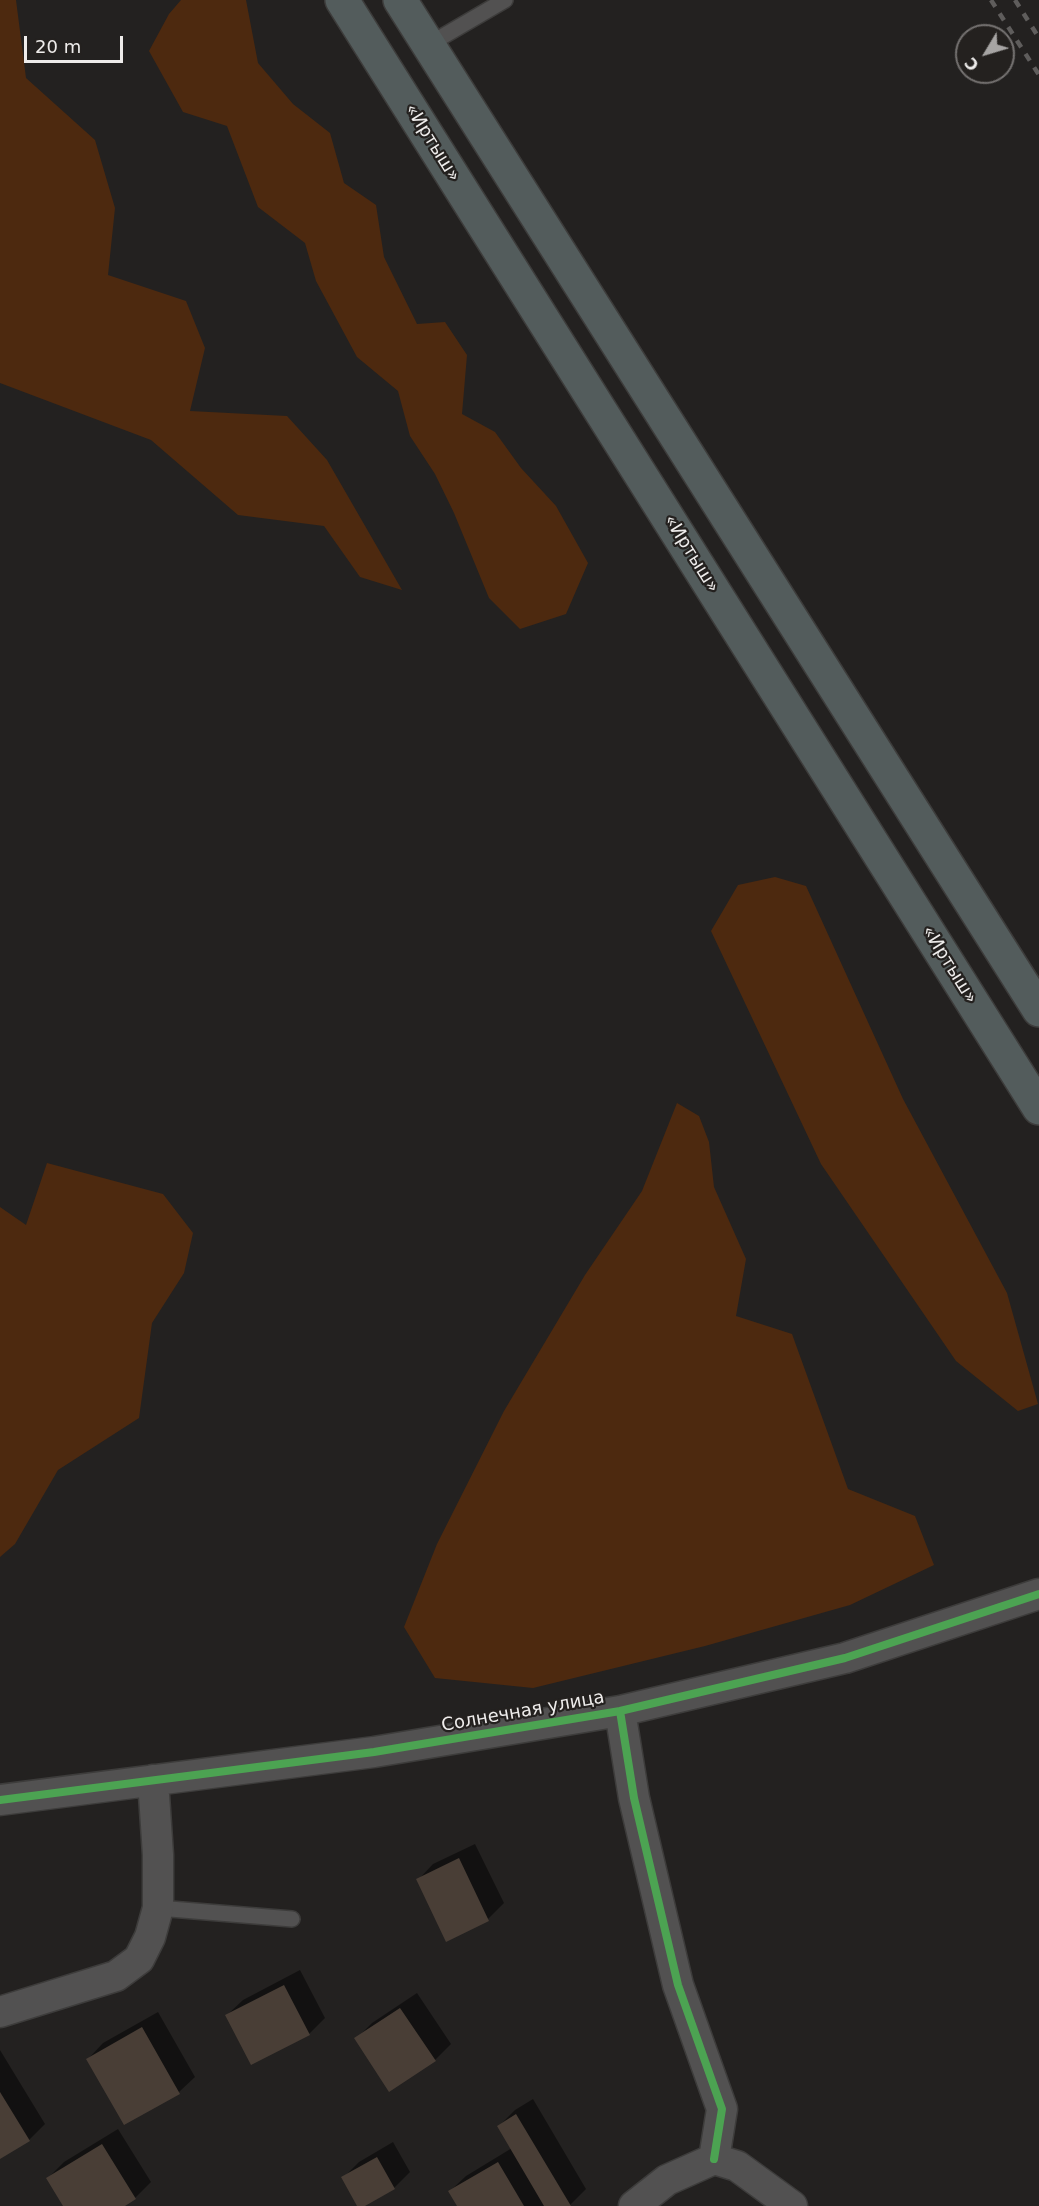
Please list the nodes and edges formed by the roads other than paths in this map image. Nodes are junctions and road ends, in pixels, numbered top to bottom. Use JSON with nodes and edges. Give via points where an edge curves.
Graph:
{"nodes":[{"id":1,"x":342,"y":0,"type":"edge"},
{"id":2,"x":400,"y":0,"type":"edge"},
{"id":3,"x":505,"y":0,"type":"edge"},
{"id":4,"x":428,"y":45,"type":"junction"},
{"id":5,"x":1039,"y":1010,"type":"edge"},
{"id":6,"x":1039,"y":1108,"type":"edge"},
{"id":7,"x":1039,"y":1594,"type":"edge"},
{"id":8,"x":620,"y":1711,"type":"junction"},
{"id":9,"x":153,"y":1780,"type":"junction"},
{"id":10,"x":0,"y":1800,"type":"edge"},
{"id":11,"x":158,"y":1908,"type":"junction"},
{"id":12,"x":292,"y":1919,"type":"dead end"},
{"id":13,"x":0,"y":2012,"type":"edge"},
{"id":14,"x":714,"y":2159,"type":"junction"},
{"id":15,"x":634,"y":2206,"type":"edge"},
{"id":16,"x":792,"y":2206,"type":"edge"}],
"edges":[{"from":1,"to":6,"type":"main road","name":"«Иртыш»"},
{"from":2,"to":4,"type":"main road"},
{"from":3,"to":4,"type":"lane"},
{"from":4,"to":5,"type":"main road"},
{"from":7,"to":8,"type":"street","name":"Солнечная улица","via":[[845,1658]]},
{"from":8,"to":9,"type":"street","name":"Солнечная улица","via":[[374,1752]]},
{"from":8,"to":14,"type":"street","via":[[634,1798],[678,1985],[722,2109]]},
{"from":9,"to":10,"type":"street","name":"Солнечная улица"},
{"from":9,"to":11,"type":"street"},
{"from":11,"to":12,"type":"lane"},
{"from":11,"to":13,"type":"street","via":[[139,1959],[116,1976]]},
{"from":14,"to":15,"type":"street","via":[[667,2180]]},
{"from":14,"to":16,"type":"street","via":[[737,2166]]}]}
